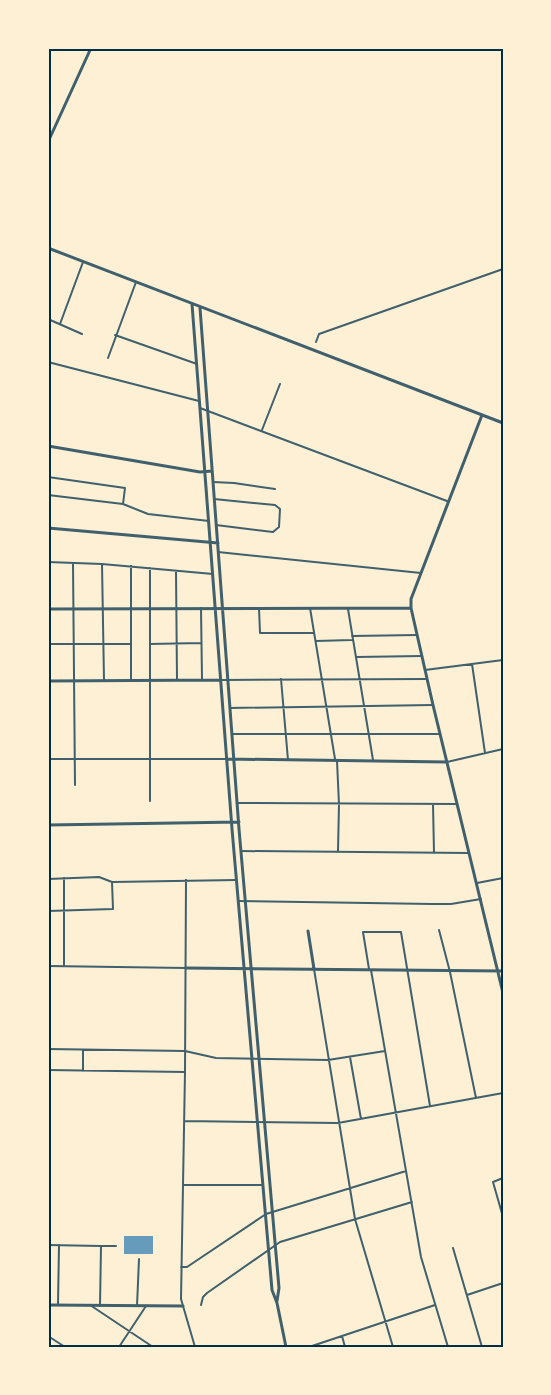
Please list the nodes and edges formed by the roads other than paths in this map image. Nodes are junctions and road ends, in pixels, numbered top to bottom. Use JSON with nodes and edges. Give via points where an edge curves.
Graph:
{"nodes":[{"id":1,"x":91,"y":48,"type":"edge"},
{"id":2,"x":48,"y":142,"type":"edge"},
{"id":3,"x":48,"y":248,"type":"edge"},
{"id":4,"x":83,"y":262,"type":"junction"},
{"id":5,"x":503,"y":269,"type":"edge"},
{"id":6,"x":136,"y":282,"type":"junction"},
{"id":7,"x":192,"y":304,"type":"junction"},
{"id":8,"x":200,"y":308,"type":"junction"},
{"id":9,"x":48,"y":319,"type":"edge"},
{"id":10,"x":60,"y":324,"type":"junction"},
{"id":11,"x":82,"y":334,"type":"dead end"},
{"id":12,"x":115,"y":335,"type":"junction"},
{"id":13,"x":316,"y":342,"type":"dead end"},
{"id":14,"x":108,"y":358,"type":"dead end"},
{"id":15,"x":48,"y":362,"type":"edge"},
{"id":16,"x":197,"y":364,"type":"junction"},
{"id":17,"x":280,"y":384,"type":"dead end"},
{"id":18,"x":200,"y":401,"type":"junction"},
{"id":19,"x":200,"y":408,"type":"junction"},
{"id":20,"x":207,"y":410,"type":"junction"},
{"id":21,"x":482,"y":415,"type":"junction"},
{"id":22,"x":503,"y":423,"type":"edge"},
{"id":23,"x":262,"y":430,"type":"junction"},
{"id":24,"x":48,"y":446,"type":"edge"},
{"id":25,"x":212,"y":471,"type":"junction"},
{"id":26,"x":205,"y":472,"type":"junction"},
{"id":27,"x":48,"y":477,"type":"edge"},
{"id":28,"x":213,"y":482,"type":"junction"},
{"id":29,"x":275,"y":489,"type":"dead end"},
{"id":30,"x":48,"y":495,"type":"edge"},
{"id":31,"x":214,"y":498,"type":"junction"},
{"id":32,"x":448,"y":501,"type":"junction"},
{"id":33,"x":123,"y":504,"type":"junction"},
{"id":34,"x":209,"y":520,"type":"junction"},
{"id":35,"x":216,"y":525,"type":"junction"},
{"id":36,"x":48,"y":528,"type":"edge"},
{"id":37,"x":210,"y":543,"type":"junction"},
{"id":38,"x":218,"y":543,"type":"junction"},
{"id":39,"x":218,"y":552,"type":"junction"},
{"id":40,"x":48,"y":562,"type":"edge"},
{"id":41,"x":73,"y":563,"type":"junction"},
{"id":42,"x":102,"y":564,"type":"junction"},
{"id":43,"x":131,"y":566,"type":"junction"},
{"id":44,"x":150,"y":568,"type":"junction"},
{"id":45,"x":176,"y":570,"type":"junction"},
{"id":46,"x":421,"y":573,"type":"junction"},
{"id":47,"x":213,"y":574,"type":"junction"},
{"id":48,"x":215,"y":607,"type":"junction"},
{"id":49,"x":223,"y":607,"type":"junction"},
{"id":50,"x":103,"y":608,"type":"junction"},
{"id":51,"x":132,"y":608,"type":"junction"},
{"id":52,"x":150,"y":608,"type":"junction"},
{"id":53,"x":175,"y":608,"type":"junction"},
{"id":54,"x":201,"y":608,"type":"junction"},
{"id":55,"x":259,"y":608,"type":"junction"},
{"id":56,"x":310,"y":608,"type":"junction"},
{"id":57,"x":411,"y":608,"type":"junction"},
{"id":58,"x":48,"y":609,"type":"edge"},
{"id":59,"x":73,"y":609,"type":"junction"},
{"id":60,"x":348,"y":609,"type":"junction"},
{"id":61,"x":314,"y":633,"type":"junction"},
{"id":62,"x":417,"y":635,"type":"junction"},
{"id":63,"x":352,"y":636,"type":"junction"},
{"id":64,"x":352,"y":640,"type":"junction"},
{"id":65,"x":315,"y":641,"type":"junction"},
{"id":66,"x":176,"y":643,"type":"junction"},
{"id":67,"x":201,"y":643,"type":"junction"},
{"id":68,"x":48,"y":644,"type":"edge"},
{"id":69,"x":73,"y":644,"type":"junction"},
{"id":70,"x":104,"y":644,"type":"junction"},
{"id":71,"x":132,"y":644,"type":"junction"},
{"id":72,"x":150,"y":644,"type":"junction"},
{"id":73,"x":422,"y":656,"type":"junction"},
{"id":74,"x":356,"y":657,"type":"junction"},
{"id":75,"x":503,"y":660,"type":"edge"},
{"id":76,"x":472,"y":664,"type":"junction"},
{"id":77,"x":425,"y":670,"type":"junction"},
{"id":78,"x":281,"y":679,"type":"junction"},
{"id":79,"x":322,"y":679,"type":"junction"},
{"id":80,"x":359,"y":679,"type":"junction"},
{"id":81,"x":427,"y":679,"type":"junction"},
{"id":82,"x":74,"y":680,"type":"junction"},
{"id":83,"x":104,"y":680,"type":"junction"},
{"id":84,"x":131,"y":680,"type":"junction"},
{"id":85,"x":149,"y":680,"type":"junction"},
{"id":86,"x":177,"y":680,"type":"junction"},
{"id":87,"x":202,"y":680,"type":"junction"},
{"id":88,"x":221,"y":680,"type":"junction"},
{"id":89,"x":228,"y":680,"type":"junction"},
{"id":90,"x":48,"y":681,"type":"edge"},
{"id":91,"x":433,"y":705,"type":"junction"},
{"id":92,"x":284,"y":707,"type":"junction"},
{"id":93,"x":327,"y":707,"type":"junction"},
{"id":94,"x":230,"y":708,"type":"junction"},
{"id":95,"x":365,"y":708,"type":"junction"},
{"id":96,"x":286,"y":733,"type":"junction"},
{"id":97,"x":332,"y":733,"type":"junction"},
{"id":98,"x":232,"y":734,"type":"junction"},
{"id":99,"x":440,"y":734,"type":"junction"},
{"id":100,"x":369,"y":735,"type":"junction"},
{"id":101,"x":503,"y":749,"type":"edge"},
{"id":102,"x":485,"y":753,"type":"junction"},
{"id":103,"x":48,"y":759,"type":"edge"},
{"id":104,"x":74,"y":759,"type":"junction"},
{"id":105,"x":151,"y":759,"type":"junction"},
{"id":106,"x":227,"y":759,"type":"junction"},
{"id":107,"x":234,"y":760,"type":"junction"},
{"id":108,"x":288,"y":761,"type":"junction"},
{"id":109,"x":336,"y":761,"type":"junction"},
{"id":110,"x":373,"y":761,"type":"junction"},
{"id":111,"x":447,"y":762,"type":"junction"},
{"id":112,"x":75,"y":786,"type":"dead end"},
{"id":113,"x":150,"y":801,"type":"dead end"},
{"id":114,"x":237,"y":803,"type":"junction"},
{"id":115,"x":339,"y":804,"type":"junction"},
{"id":116,"x":433,"y":804,"type":"junction"},
{"id":117,"x":457,"y":804,"type":"junction"},
{"id":118,"x":238,"y":822,"type":"junction"},
{"id":119,"x":231,"y":823,"type":"junction"},
{"id":120,"x":48,"y":825,"type":"edge"},
{"id":121,"x":241,"y":851,"type":"junction"},
{"id":122,"x":338,"y":852,"type":"junction"},
{"id":123,"x":434,"y":853,"type":"junction"},
{"id":124,"x":469,"y":853,"type":"junction"},
{"id":125,"x":64,"y":878,"type":"junction"},
{"id":126,"x":503,"y":878,"type":"edge"},
{"id":127,"x":48,"y":879,"type":"edge"},
{"id":128,"x":186,"y":880,"type":"junction"},
{"id":129,"x":236,"y":880,"type":"junction"},
{"id":130,"x":112,"y":882,"type":"junction"},
{"id":131,"x":477,"y":883,"type":"junction"},
{"id":132,"x":481,"y":899,"type":"junction"},
{"id":133,"x":238,"y":901,"type":"junction"},
{"id":134,"x":246,"y":901,"type":"junction"},
{"id":135,"x":48,"y":910,"type":"edge"},
{"id":136,"x":64,"y":910,"type":"junction"},
{"id":137,"x":439,"y":930,"type":"dead end"},
{"id":138,"x":308,"y":931,"type":"dead end"},
{"id":139,"x":48,"y":966,"type":"edge"},
{"id":140,"x":64,"y":966,"type":"junction"},
{"id":141,"x":186,"y":968,"type":"junction"},
{"id":142,"x":244,"y":969,"type":"junction"},
{"id":143,"x":252,"y":969,"type":"junction"},
{"id":144,"x":314,"y":969,"type":"junction"},
{"id":145,"x":370,"y":970,"type":"junction"},
{"id":146,"x":408,"y":971,"type":"junction"},
{"id":147,"x":503,"y":971,"type":"edge"},
{"id":148,"x":450,"y":972,"type":"junction"},
{"id":149,"x":498,"y":972,"type":"junction"},
{"id":150,"x":503,"y":993,"type":"edge"},
{"id":151,"x":48,"y":1049,"type":"edge"},
{"id":152,"x":83,"y":1050,"type":"junction"},
{"id":153,"x":185,"y":1051,"type":"junction"},
{"id":154,"x":385,"y":1051,"type":"junction"},
{"id":155,"x":350,"y":1056,"type":"junction"},
{"id":156,"x":259,"y":1058,"type":"junction"},
{"id":157,"x":252,"y":1059,"type":"junction"},
{"id":158,"x":328,"y":1060,"type":"junction"},
{"id":159,"x":48,"y":1070,"type":"edge"},
{"id":160,"x":83,"y":1071,"type":"junction"},
{"id":161,"x":185,"y":1072,"type":"junction"},
{"id":162,"x":503,"y":1093,"type":"edge"},
{"id":163,"x":476,"y":1098,"type":"junction"},
{"id":164,"x":430,"y":1106,"type":"junction"},
{"id":165,"x":395,"y":1113,"type":"junction"},
{"id":166,"x":361,"y":1119,"type":"junction"},
{"id":167,"x":184,"y":1121,"type":"junction"},
{"id":168,"x":258,"y":1122,"type":"junction"},
{"id":169,"x":265,"y":1122,"type":"junction"},
{"id":170,"x":338,"y":1123,"type":"junction"},
{"id":171,"x":406,"y":1171,"type":"junction"},
{"id":172,"x":503,"y":1178,"type":"edge"},
{"id":173,"x":183,"y":1185,"type":"junction"},
{"id":174,"x":263,"y":1185,"type":"junction"},
{"id":175,"x":349,"y":1189,"type":"junction"},
{"id":176,"x":412,"y":1202,"type":"junction"},
{"id":177,"x":273,"y":1212,"type":"junction"},
{"id":178,"x":266,"y":1214,"type":"junction"},
{"id":179,"x":503,"y":1217,"type":"edge"},
{"id":180,"x":355,"y":1219,"type":"junction"},
{"id":181,"x":48,"y":1245,"type":"edge"},
{"id":182,"x":59,"y":1245,"type":"junction"},
{"id":183,"x":101,"y":1246,"type":"junction"},
{"id":184,"x":116,"y":1246,"type":"dead end"},
{"id":185,"x":275,"y":1246,"type":"junction"},
{"id":186,"x":453,"y":1248,"type":"dead end"},
{"id":187,"x":269,"y":1250,"type":"junction"},
{"id":188,"x":139,"y":1259,"type":"dead end"},
{"id":189,"x":181,"y":1267,"type":"junction"},
{"id":190,"x":503,"y":1283,"type":"edge"},
{"id":191,"x":467,"y":1295,"type":"junction"},
{"id":192,"x":277,"y":1303,"type":"junction"},
{"id":193,"x":48,"y":1305,"type":"edge"},
{"id":194,"x":58,"y":1305,"type":"junction"},
{"id":195,"x":90,"y":1305,"type":"junction"},
{"id":196,"x":201,"y":1305,"type":"dead end"},
{"id":197,"x":435,"y":1305,"type":"junction"},
{"id":198,"x":100,"y":1306,"type":"junction"},
{"id":199,"x":137,"y":1306,"type":"junction"},
{"id":200,"x":146,"y":1306,"type":"junction"},
{"id":201,"x":183,"y":1306,"type":"junction"},
{"id":202,"x":386,"y":1322,"type":"junction"},
{"id":203,"x":129,"y":1332,"type":"junction"},
{"id":204,"x":48,"y":1336,"type":"edge"},
{"id":205,"x":342,"y":1336,"type":"junction"},
{"id":206,"x":65,"y":1347,"type":"edge"},
{"id":207,"x":119,"y":1347,"type":"edge"},
{"id":208,"x":152,"y":1347,"type":"edge"},
{"id":209,"x":195,"y":1347,"type":"edge"},
{"id":210,"x":286,"y":1347,"type":"edge"},
{"id":211,"x":309,"y":1347,"type":"edge"},
{"id":212,"x":345,"y":1347,"type":"edge"},
{"id":213,"x":393,"y":1347,"type":"edge"},
{"id":214,"x":448,"y":1347,"type":"edge"},
{"id":215,"x":482,"y":1347,"type":"edge"}],
"edges":[{"from":1,"to":2,"type":"street"},
{"from":3,"to":4,"type":"street"},
{"from":4,"to":6,"type":"street"},
{"from":4,"to":10,"type":"street"},
{"from":5,"to":13,"type":"street","via":[[319,334]]},
{"from":6,"to":7,"type":"street"},
{"from":6,"to":12,"type":"street"},
{"from":7,"to":8,"type":"street"},
{"from":7,"to":16,"type":"street"},
{"from":8,"to":20,"type":"street"},
{"from":8,"to":21,"type":"street"},
{"from":9,"to":10,"type":"street"},
{"from":10,"to":11,"type":"street"},
{"from":12,"to":14,"type":"street"},
{"from":12,"to":16,"type":"street"},
{"from":15,"to":18,"type":"street"},
{"from":16,"to":18,"type":"street"},
{"from":17,"to":23,"type":"street"},
{"from":18,"to":19,"type":"street"},
{"from":19,"to":20,"type":"street"},
{"from":19,"to":26,"type":"street"},
{"from":20,"to":23,"type":"street"},
{"from":20,"to":25,"type":"street"},
{"from":21,"to":22,"type":"street"},
{"from":21,"to":32,"type":"street"},
{"from":23,"to":32,"type":"street"},
{"from":24,"to":26,"type":"street"},
{"from":25,"to":26,"type":"street"},
{"from":25,"to":28,"type":"street"},
{"from":26,"to":34,"type":"street"},
{"from":27,"to":33,"type":"street","via":[[125,488]]},
{"from":28,"to":29,"type":"street"},
{"from":28,"to":31,"type":"street"},
{"from":30,"to":33,"type":"street"},
{"from":31,"to":35,"type":"street"},
{"from":31,"to":35,"type":"street","via":[[275,505],[280,509],[279,527],[273,532]]},
{"from":32,"to":46,"type":"street"},
{"from":33,"to":34,"type":"street","via":[[148,514]]},
{"from":34,"to":37,"type":"street"},
{"from":35,"to":38,"type":"street"},
{"from":36,"to":37,"type":"street"},
{"from":37,"to":38,"type":"street"},
{"from":37,"to":47,"type":"street"},
{"from":38,"to":39,"type":"street"},
{"from":39,"to":46,"type":"street"},
{"from":39,"to":49,"type":"street"},
{"from":40,"to":41,"type":"street"},
{"from":41,"to":42,"type":"street"},
{"from":41,"to":59,"type":"street"},
{"from":42,"to":43,"type":"street"},
{"from":42,"to":50,"type":"street"},
{"from":43,"to":44,"type":"street"},
{"from":43,"to":51,"type":"street"},
{"from":44,"to":45,"type":"street"},
{"from":44,"to":52,"type":"street"},
{"from":45,"to":47,"type":"street"},
{"from":45,"to":53,"type":"street"},
{"from":46,"to":57,"type":"street"},
{"from":47,"to":48,"type":"street"},
{"from":48,"to":49,"type":"street"},
{"from":48,"to":54,"type":"street"},
{"from":48,"to":88,"type":"street"},
{"from":49,"to":55,"type":"street"},
{"from":49,"to":89,"type":"street"},
{"from":50,"to":51,"type":"street"},
{"from":50,"to":59,"type":"street"},
{"from":50,"to":70,"type":"street"},
{"from":51,"to":52,"type":"street"},
{"from":51,"to":71,"type":"street"},
{"from":52,"to":53,"type":"street"},
{"from":52,"to":72,"type":"street"},
{"from":53,"to":54,"type":"street"},
{"from":53,"to":66,"type":"street"},
{"from":54,"to":67,"type":"street"},
{"from":55,"to":56,"type":"street"},
{"from":55,"to":61,"type":"street","via":[[260,633]]},
{"from":56,"to":60,"type":"street"},
{"from":56,"to":61,"type":"street"},
{"from":57,"to":60,"type":"street"},
{"from":57,"to":62,"type":"street"},
{"from":58,"to":59,"type":"street"},
{"from":59,"to":69,"type":"street"},
{"from":60,"to":63,"type":"street"},
{"from":61,"to":65,"type":"street"},
{"from":62,"to":63,"type":"street"},
{"from":62,"to":73,"type":"street"},
{"from":63,"to":64,"type":"street"},
{"from":64,"to":65,"type":"street"},
{"from":64,"to":74,"type":"street"},
{"from":65,"to":79,"type":"street"},
{"from":66,"to":67,"type":"street"},
{"from":66,"to":72,"type":"street"},
{"from":66,"to":86,"type":"street"},
{"from":67,"to":87,"type":"street"},
{"from":68,"to":69,"type":"street"},
{"from":69,"to":70,"type":"street"},
{"from":69,"to":82,"type":"street"},
{"from":70,"to":71,"type":"street"},
{"from":70,"to":83,"type":"street"},
{"from":71,"to":84,"type":"street"},
{"from":72,"to":85,"type":"street"},
{"from":73,"to":74,"type":"street"},
{"from":73,"to":77,"type":"street"},
{"from":74,"to":80,"type":"street"},
{"from":75,"to":76,"type":"street"},
{"from":76,"to":77,"type":"street"},
{"from":76,"to":102,"type":"street"},
{"from":77,"to":81,"type":"street"},
{"from":78,"to":79,"type":"street"},
{"from":78,"to":89,"type":"street"},
{"from":78,"to":92,"type":"street"},
{"from":79,"to":80,"type":"street"},
{"from":79,"to":93,"type":"street"},
{"from":80,"to":81,"type":"street"},
{"from":80,"to":95,"type":"street"},
{"from":81,"to":91,"type":"street"},
{"from":82,"to":83,"type":"street"},
{"from":82,"to":90,"type":"street"},
{"from":82,"to":104,"type":"street"},
{"from":83,"to":84,"type":"street"},
{"from":84,"to":85,"type":"street"},
{"from":85,"to":86,"type":"street"},
{"from":85,"to":105,"type":"street"},
{"from":86,"to":87,"type":"street"},
{"from":87,"to":88,"type":"street"},
{"from":88,"to":89,"type":"street"},
{"from":88,"to":106,"type":"street"},
{"from":89,"to":94,"type":"street"},
{"from":91,"to":95,"type":"street"},
{"from":91,"to":99,"type":"street"},
{"from":92,"to":93,"type":"street"},
{"from":92,"to":94,"type":"street"},
{"from":92,"to":96,"type":"street"},
{"from":93,"to":95,"type":"street"},
{"from":93,"to":97,"type":"street"},
{"from":94,"to":98,"type":"street"},
{"from":95,"to":100,"type":"street"},
{"from":96,"to":97,"type":"street"},
{"from":96,"to":98,"type":"street"},
{"from":96,"to":108,"type":"street"},
{"from":97,"to":100,"type":"street"},
{"from":97,"to":109,"type":"street"},
{"from":98,"to":107,"type":"street"},
{"from":99,"to":100,"type":"street"},
{"from":99,"to":111,"type":"street"},
{"from":100,"to":110,"type":"street"},
{"from":101,"to":102,"type":"street"},
{"from":102,"to":111,"type":"street"},
{"from":103,"to":104,"type":"street"},
{"from":104,"to":105,"type":"street"},
{"from":104,"to":112,"type":"street"},
{"from":105,"to":106,"type":"street"},
{"from":105,"to":113,"type":"street"},
{"from":106,"to":107,"type":"street"},
{"from":106,"to":119,"type":"street"},
{"from":107,"to":108,"type":"street"},
{"from":107,"to":114,"type":"street"},
{"from":108,"to":109,"type":"street"},
{"from":109,"to":110,"type":"street"},
{"from":109,"to":115,"type":"street"},
{"from":110,"to":111,"type":"street"},
{"from":111,"to":117,"type":"street"},
{"from":114,"to":115,"type":"street"},
{"from":114,"to":118,"type":"street"},
{"from":115,"to":116,"type":"street"},
{"from":115,"to":122,"type":"street"},
{"from":116,"to":117,"type":"street"},
{"from":116,"to":123,"type":"street"},
{"from":117,"to":124,"type":"street"},
{"from":118,"to":119,"type":"street"},
{"from":118,"to":121,"type":"street"},
{"from":119,"to":120,"type":"street"},
{"from":119,"to":129,"type":"street"},
{"from":121,"to":122,"type":"street"},
{"from":121,"to":134,"type":"street"},
{"from":122,"to":123,"type":"street"},
{"from":123,"to":124,"type":"street"},
{"from":124,"to":131,"type":"street"},
{"from":125,"to":127,"type":"street"},
{"from":125,"to":130,"type":"street"},
{"from":125,"to":136,"type":"street"},
{"from":126,"to":131,"type":"street"},
{"from":128,"to":129,"type":"street"},
{"from":128,"to":130,"type":"street"},
{"from":128,"to":141,"type":"street"},
{"from":129,"to":133,"type":"street"},
{"from":130,"to":136,"type":"street","via":[[113,909]]},
{"from":131,"to":132,"type":"street"},
{"from":132,"to":134,"type":"street","via":[[451,904]]},
{"from":132,"to":149,"type":"street"},
{"from":133,"to":134,"type":"street"},
{"from":133,"to":142,"type":"street"},
{"from":134,"to":143,"type":"street"},
{"from":135,"to":136,"type":"street"},
{"from":136,"to":140,"type":"street"},
{"from":137,"to":148,"type":"street"},
{"from":138,"to":144,"type":"street"},
{"from":139,"to":140,"type":"street"},
{"from":140,"to":141,"type":"street"},
{"from":141,"to":142,"type":"street"},
{"from":141,"to":153,"type":"street"},
{"from":142,"to":143,"type":"street"},
{"from":142,"to":157,"type":"street"},
{"from":143,"to":144,"type":"street"},
{"from":143,"to":156,"type":"street"},
{"from":144,"to":145,"type":"street"},
{"from":144,"to":158,"type":"street"},
{"from":145,"to":146,"type":"street"},
{"from":145,"to":146,"type":"street","via":[[363,932],[401,932]]},
{"from":145,"to":154,"type":"street"},
{"from":146,"to":148,"type":"street"},
{"from":146,"to":164,"type":"street"},
{"from":147,"to":149,"type":"street"},
{"from":148,"to":149,"type":"street"},
{"from":148,"to":163,"type":"street"},
{"from":149,"to":150,"type":"street"},
{"from":151,"to":152,"type":"street"},
{"from":152,"to":153,"type":"street"},
{"from":152,"to":160,"type":"street"},
{"from":153,"to":157,"type":"street","via":[[216,1058]]},
{"from":153,"to":161,"type":"street"},
{"from":154,"to":155,"type":"street"},
{"from":154,"to":165,"type":"street"},
{"from":155,"to":158,"type":"street"},
{"from":155,"to":166,"type":"street"},
{"from":156,"to":157,"type":"street"},
{"from":156,"to":158,"type":"street"},
{"from":156,"to":169,"type":"street"},
{"from":157,"to":168,"type":"street"},
{"from":158,"to":170,"type":"street"},
{"from":159,"to":160,"type":"street"},
{"from":160,"to":161,"type":"street"},
{"from":161,"to":167,"type":"street"},
{"from":162,"to":163,"type":"street"},
{"from":163,"to":164,"type":"street"},
{"from":164,"to":165,"type":"street"},
{"from":165,"to":166,"type":"street"},
{"from":165,"to":171,"type":"street"},
{"from":166,"to":170,"type":"street"},
{"from":167,"to":168,"type":"street"},
{"from":167,"to":173,"type":"street"},
{"from":168,"to":169,"type":"street"},
{"from":168,"to":174,"type":"street"},
{"from":169,"to":170,"type":"street"},
{"from":169,"to":177,"type":"street"},
{"from":170,"to":175,"type":"street"},
{"from":171,"to":175,"type":"street"},
{"from":171,"to":176,"type":"street"},
{"from":172,"to":179,"type":"street","via":[[494,1182]]},
{"from":173,"to":174,"type":"street"},
{"from":173,"to":189,"type":"street"},
{"from":174,"to":178,"type":"street"},
{"from":175,"to":177,"type":"street"},
{"from":175,"to":180,"type":"street"},
{"from":176,"to":180,"type":"street"},
{"from":176,"to":197,"type":"street","via":[[421,1257]]},
{"from":177,"to":178,"type":"street"},
{"from":177,"to":185,"type":"street"},
{"from":178,"to":187,"type":"street"},
{"from":178,"to":189,"type":"street","via":[[187,1267]]},
{"from":180,"to":185,"type":"street"},
{"from":180,"to":202,"type":"street"},
{"from":181,"to":182,"type":"street"},
{"from":182,"to":183,"type":"street"},
{"from":182,"to":194,"type":"street"},
{"from":183,"to":184,"type":"street"},
{"from":183,"to":198,"type":"street"},
{"from":185,"to":187,"type":"street"},
{"from":185,"to":192,"type":"street"},
{"from":186,"to":191,"type":"street"},
{"from":187,"to":192,"type":"street","via":[[272,1290]]},
{"from":187,"to":196,"type":"street","via":[[207,1293]]},
{"from":188,"to":199,"type":"street"},
{"from":189,"to":201,"type":"street"},
{"from":190,"to":191,"type":"street"},
{"from":191,"to":215,"type":"street"},
{"from":192,"to":210,"type":"street"},
{"from":193,"to":194,"type":"street"},
{"from":194,"to":195,"type":"street"},
{"from":195,"to":198,"type":"street"},
{"from":195,"to":203,"type":"street"},
{"from":197,"to":202,"type":"street"},
{"from":197,"to":214,"type":"street"},
{"from":198,"to":199,"type":"street"},
{"from":199,"to":200,"type":"street"},
{"from":200,"to":201,"type":"street"},
{"from":200,"to":203,"type":"street"},
{"from":201,"to":209,"type":"street"},
{"from":202,"to":205,"type":"street"},
{"from":202,"to":213,"type":"street"},
{"from":203,"to":207,"type":"street"},
{"from":203,"to":208,"type":"street"},
{"from":204,"to":206,"type":"street"},
{"from":205,"to":211,"type":"street"},
{"from":205,"to":212,"type":"street"}]}
